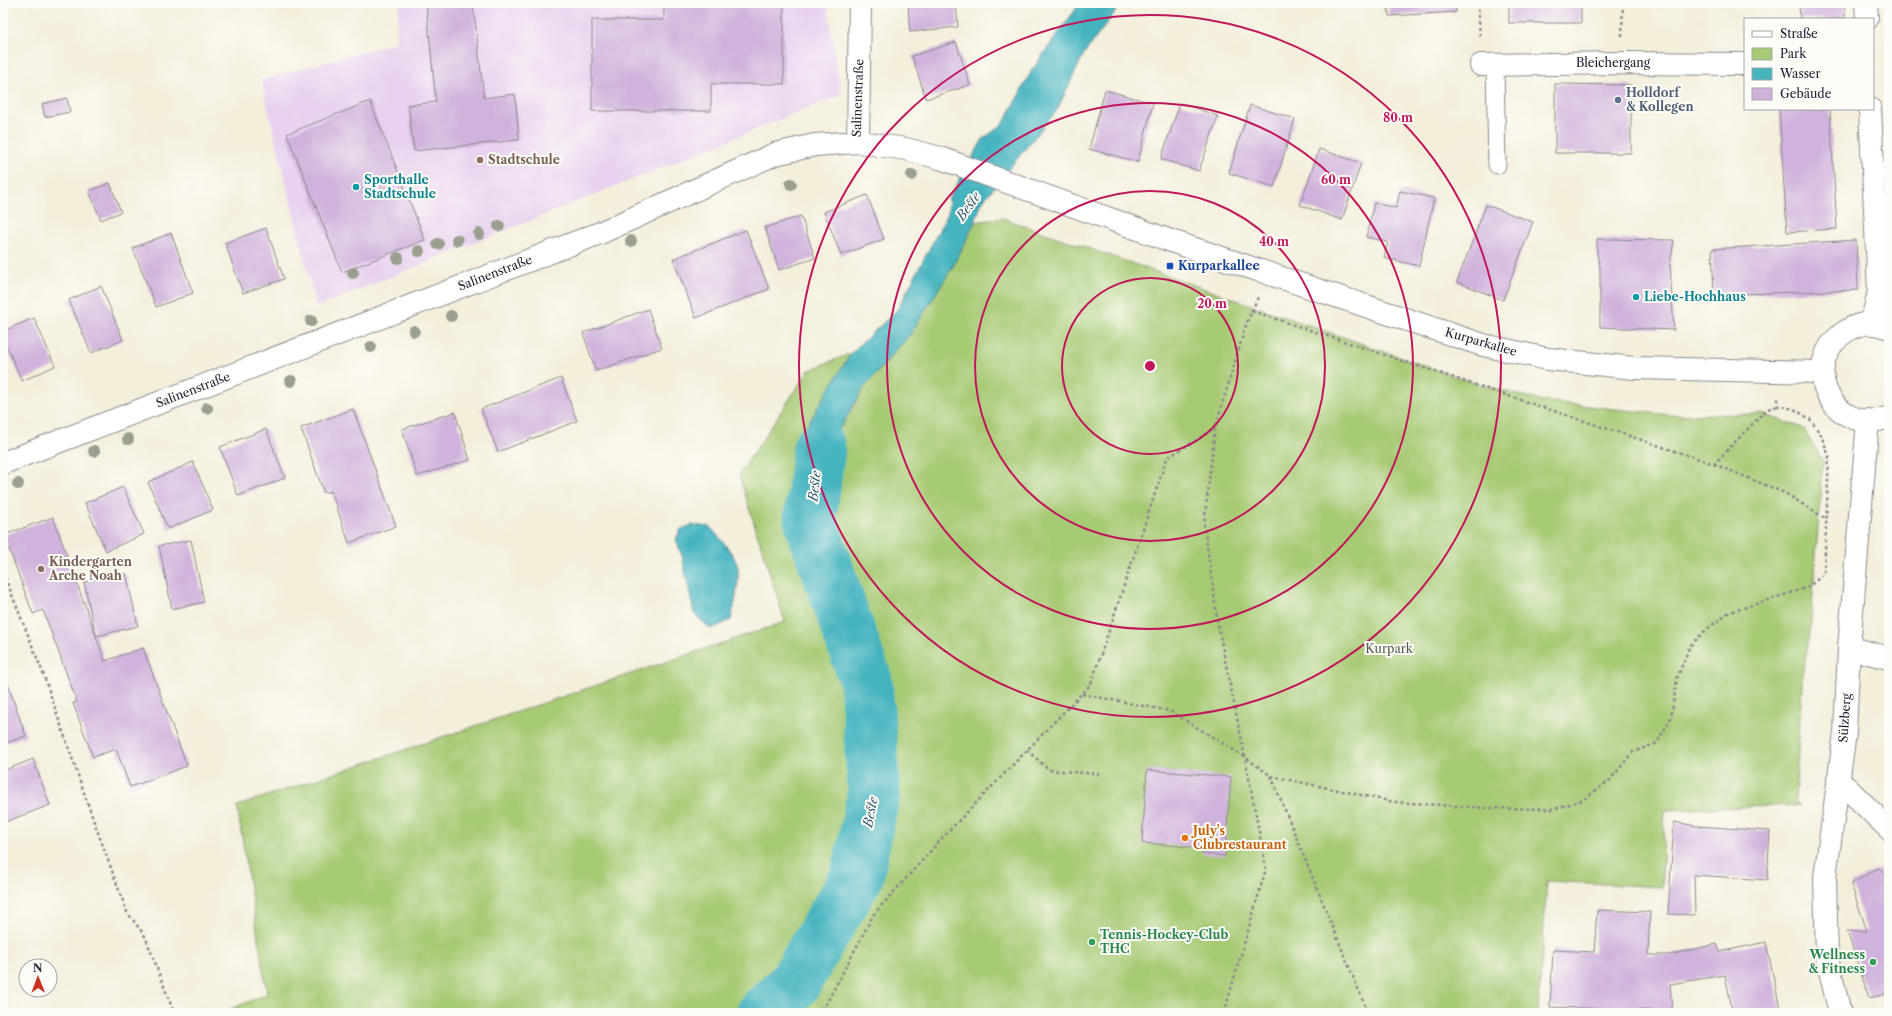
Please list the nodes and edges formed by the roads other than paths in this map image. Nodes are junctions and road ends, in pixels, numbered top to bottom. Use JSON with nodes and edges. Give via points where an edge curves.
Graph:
{"nodes":[{"id":1,"x":860,"y":3,"type":"edge"},
{"id":2,"x":1866,"y":3,"type":"edge"},
{"id":3,"x":1866,"y":18,"type":"edge"},
{"id":4,"x":1744,"y":64,"type":"edge"},
{"id":5,"x":1488,"y":65,"type":"joint"},
{"id":6,"x":1870,"y":110,"type":"edge"},
{"id":7,"x":858,"y":142,"type":"junction"},
{"id":8,"x":1497,"y":165,"type":"dead end"},
{"id":9,"x":1867,"y":323,"type":"junction"},
{"id":10,"x":1889,"y":328,"type":"edge"},
{"id":11,"x":1822,"y":372,"type":"junction"},
{"id":12,"x":1889,"y":417,"type":"edge"},
{"id":13,"x":1868,"y":420,"type":"junction"},
{"id":14,"x":3,"y":463,"type":"edge"},
{"id":15,"x":1849,"y":648,"type":"junction"},
{"id":16,"x":1889,"y":658,"type":"edge"},
{"id":17,"x":1838,"y":779,"type":"junction"},
{"id":18,"x":1889,"y":829,"type":"edge"},
{"id":19,"x":1840,"y":1013,"type":"edge"}],
"edges":[{"from":1,"to":7,"type":"street","name":"Salinenstraße"},
{"from":2,"to":3,"type":"street"},
{"from":4,"to":5,"type":"street","name":"Bleichergang"},
{"from":5,"to":8,"type":"lane"},
{"from":6,"to":9,"type":"street","via":[[1879,291],[1873,316]]},
{"from":7,"to":11,"type":"street","name":"Kurparkallee","via":[[906,149],[940,158],[1038,194],[1483,345],[1548,359],[1634,368]]},
{"from":7,"to":14,"type":"street","name":"Salinenstraße","via":[[815,145],[775,154],[600,233]]},
{"from":9,"to":10,"type":"street"},
{"from":9,"to":11,"type":"street","via":[[1852,327],[1839,335],[1829,347]]},
{"from":11,"to":13,"type":"street","via":[[1827,393],[1836,407],[1849,416]]},
{"from":12,"to":13,"type":"street"},
{"from":13,"to":15,"type":"street","name":"Sülzberg"},
{"from":15,"to":16,"type":"street"},
{"from":15,"to":17,"type":"street","name":"Sülzberg","via":[[1845,733]]},
{"from":17,"to":18,"type":"street"},
{"from":17,"to":19,"type":"street","name":"Sülzberg","via":[[1825,877],[1826,958]]}]}
